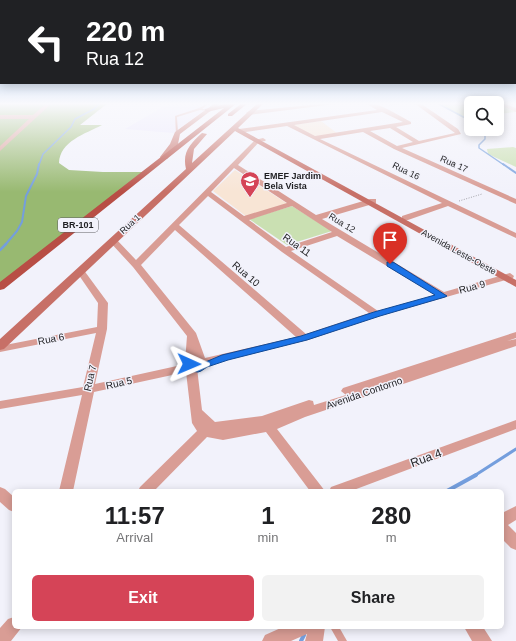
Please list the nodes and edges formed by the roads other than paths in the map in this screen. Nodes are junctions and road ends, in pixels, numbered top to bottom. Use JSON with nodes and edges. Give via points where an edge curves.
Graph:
{"nodes":[{"id":1,"x":17,"y":133,"type":"edge"},
{"id":2,"x":177,"y":133,"type":"edge"},
{"id":3,"x":201,"y":133,"type":"edge"},
{"id":4,"x":201,"y":133,"type":"edge"},
{"id":5,"x":232,"y":133,"type":"edge"},
{"id":6,"x":247,"y":133,"type":"edge"},
{"id":7,"x":305,"y":133,"type":"edge"},
{"id":8,"x":346,"y":133,"type":"edge"},
{"id":9,"x":369,"y":133,"type":"edge"},
{"id":10,"x":402,"y":133,"type":"edge"},
{"id":11,"x":457,"y":133,"type":"edge"},
{"id":12,"x":314,"y":138,"type":"junction"},
{"id":13,"x":260,"y":140,"type":"junction"},
{"id":14,"x":418,"y":143,"type":"junction"},
{"id":15,"x":396,"y":148,"type":"junction"},
{"id":16,"x":0,"y":149,"type":"edge"},
{"id":17,"x":161,"y":160,"type":"junction"},
{"id":18,"x":234,"y":165,"type":"junction"},
{"id":19,"x":190,"y":169,"type":"junction"},
{"id":20,"x":207,"y":192,"type":"junction"},
{"id":21,"x":370,"y":202,"type":"junction"},
{"id":22,"x":516,"y":202,"type":"edge"},
{"id":23,"x":293,"y":203,"type":"junction"},
{"id":24,"x":450,"y":203,"type":"junction"},
{"id":25,"x":316,"y":218,"type":"junction"},
{"id":26,"x":405,"y":218,"type":"junction"},
{"id":27,"x":243,"y":219,"type":"junction"},
{"id":28,"x":175,"y":226,"type":"junction"},
{"id":29,"x":338,"y":233,"type":"junction"},
{"id":30,"x":516,"y":236,"type":"edge"},
{"id":31,"x":113,"y":240,"type":"junction"},
{"id":32,"x":285,"y":250,"type":"junction"},
{"id":33,"x":136,"y":264,"type":"junction"},
{"id":34,"x":80,"y":271,"type":"junction"},
{"id":35,"x":512,"y":279,"type":"edge"},
{"id":36,"x":0,"y":287,"type":"edge"},
{"id":37,"x":442,"y":296,"type":"junction"},
{"id":38,"x":377,"y":314,"type":"junction"},
{"id":39,"x":102,"y":329,"type":"junction"},
{"id":40,"x":516,"y":335,"type":"edge"},
{"id":41,"x":304,"y":338,"type":"junction"},
{"id":42,"x":516,"y":342,"type":"edge"},
{"id":43,"x":0,"y":346,"type":"edge"},
{"id":44,"x":0,"y":349,"type":"edge"},
{"id":45,"x":197,"y":365,"type":"junction"},
{"id":46,"x":87,"y":390,"type":"junction"},
{"id":47,"x":0,"y":405,"type":"edge"},
{"id":48,"x":267,"y":423,"type":"junction"},
{"id":49,"x":516,"y":424,"type":"edge"},
{"id":50,"x":208,"y":429,"type":"junction"},
{"id":51,"x":66,"y":489,"type":"edge"},
{"id":52,"x":147,"y":489,"type":"edge"},
{"id":53,"x":316,"y":489,"type":"edge"},
{"id":54,"x":341,"y":489,"type":"edge"},
{"id":55,"x":0,"y":493,"type":"edge"},
{"id":56,"x":12,"y":504,"type":"edge"},
{"id":57,"x":516,"y":512,"type":"edge"},
{"id":58,"x":504,"y":520,"type":"edge"},
{"id":59,"x":504,"y":531,"type":"edge"},
{"id":60,"x":516,"y":543,"type":"edge"},
{"id":61,"x":12,"y":627,"type":"edge"},
{"id":62,"x":298,"y":629,"type":"edge"},
{"id":63,"x":317,"y":629,"type":"edge"},
{"id":64,"x":335,"y":629,"type":"edge"},
{"id":65,"x":0,"y":640,"type":"edge"},
{"id":66,"x":271,"y":641,"type":"edge"},
{"id":67,"x":314,"y":641,"type":"edge"},
{"id":68,"x":343,"y":641,"type":"edge"}],
"edges":[{"from":1,"to":16,"type":"street"},
{"from":2,"to":17,"type":"street","via":[[174,144]]},
{"from":3,"to":17,"type":"main road"},
{"from":4,"to":19,"type":"street","via":[[187,154]]},
{"from":5,"to":19,"type":"street","name":"Rua 1"},
{"from":6,"to":13,"type":"street","name":"Avenida Leste-Oeste"},
{"from":7,"to":12,"type":"street","name":"Rua 16"},
{"from":8,"to":12,"type":"street"},
{"from":9,"to":15,"type":"street","name":"Rua 17"},
{"from":10,"to":14,"type":"street"},
{"from":11,"to":14,"type":"street","via":[[454,136]]},
{"from":12,"to":24,"type":"street","name":"Rua 16"},
{"from":13,"to":18,"type":"street"},
{"from":13,"to":21,"type":"street","name":"Avenida Leste-Oeste"},
{"from":14,"to":15,"type":"street"},
{"from":15,"to":22,"type":"street","name":"Rua 17"},
{"from":17,"to":36,"type":"main road","number":"BR-101"},
{"from":18,"to":20,"type":"street"},
{"from":18,"to":23,"type":"street","name":"Rua 12"},
{"from":19,"to":31,"type":"street","name":"Rua 1"},
{"from":20,"to":27,"type":"street","name":"Rua 11"},
{"from":20,"to":28,"type":"street"},
{"from":21,"to":25,"type":"street"},
{"from":21,"to":26,"type":"street","name":"Avenida Leste-Oeste"},
{"from":21,"to":35,"type":"street","name":"Avenida Leste-Oeste"},
{"from":23,"to":25,"type":"street","name":"Rua 12"},
{"from":23,"to":27,"type":"street"},
{"from":24,"to":26,"type":"street"},
{"from":24,"to":30,"type":"street","name":"Rua 16"},
{"from":25,"to":29,"type":"street","name":"Rua 12"},
{"from":26,"to":35,"type":"street","name":"Avenida Leste-Oeste"},
{"from":27,"to":32,"type":"street","name":"Rua 11"},
{"from":28,"to":33,"type":"street"},
{"from":28,"to":41,"type":"street","name":"Rua 10"},
{"from":29,"to":32,"type":"street"},
{"from":29,"to":37,"type":"street","name":"Rua 12"},
{"from":31,"to":33,"type":"street"},
{"from":31,"to":34,"type":"street","name":"Rua 1"},
{"from":32,"to":38,"type":"street","name":"Rua 11"},
{"from":33,"to":45,"type":"street","via":[[192,335]]},
{"from":34,"to":39,"type":"street","name":"Rua 7","via":[[103,303]]},
{"from":34,"to":43,"type":"street","name":"Rua 1"},
{"from":35,"to":37,"type":"street","name":"Rua 9"},
{"from":37,"to":38,"type":"street","name":"Rua 9"},
{"from":38,"to":41,"type":"street","name":"Rua 9"},
{"from":39,"to":44,"type":"street","name":"Rua 6"},
{"from":39,"to":46,"type":"street","name":"Rua 7"},
{"from":40,"to":48,"type":"street","name":"Avenida Contorno"},
{"from":41,"to":45,"type":"street","name":"Rua 9"},
{"from":42,"to":48,"type":"street","name":"Avenida Contorno"},
{"from":45,"to":46,"type":"street","name":"Rua 5"},
{"from":45,"to":50,"type":"street","via":[[194,380],[198,423]]},
{"from":46,"to":47,"type":"street","name":"Rua 5"},
{"from":46,"to":51,"type":"street","name":"Rua 7"},
{"from":48,"to":50,"type":"street","name":"Avenida Contorno","via":[[223,435]]},
{"from":48,"to":53,"type":"street"},
{"from":49,"to":54,"type":"street","name":"Rua 4"},
{"from":50,"to":52,"type":"street"},
{"from":55,"to":56,"type":"street"},
{"from":57,"to":58,"type":"street"},
{"from":59,"to":60,"type":"street"},
{"from":61,"to":65,"type":"street"},
{"from":62,"to":66,"type":"street"},
{"from":63,"to":67,"type":"street"},
{"from":64,"to":68,"type":"lane"}]}
